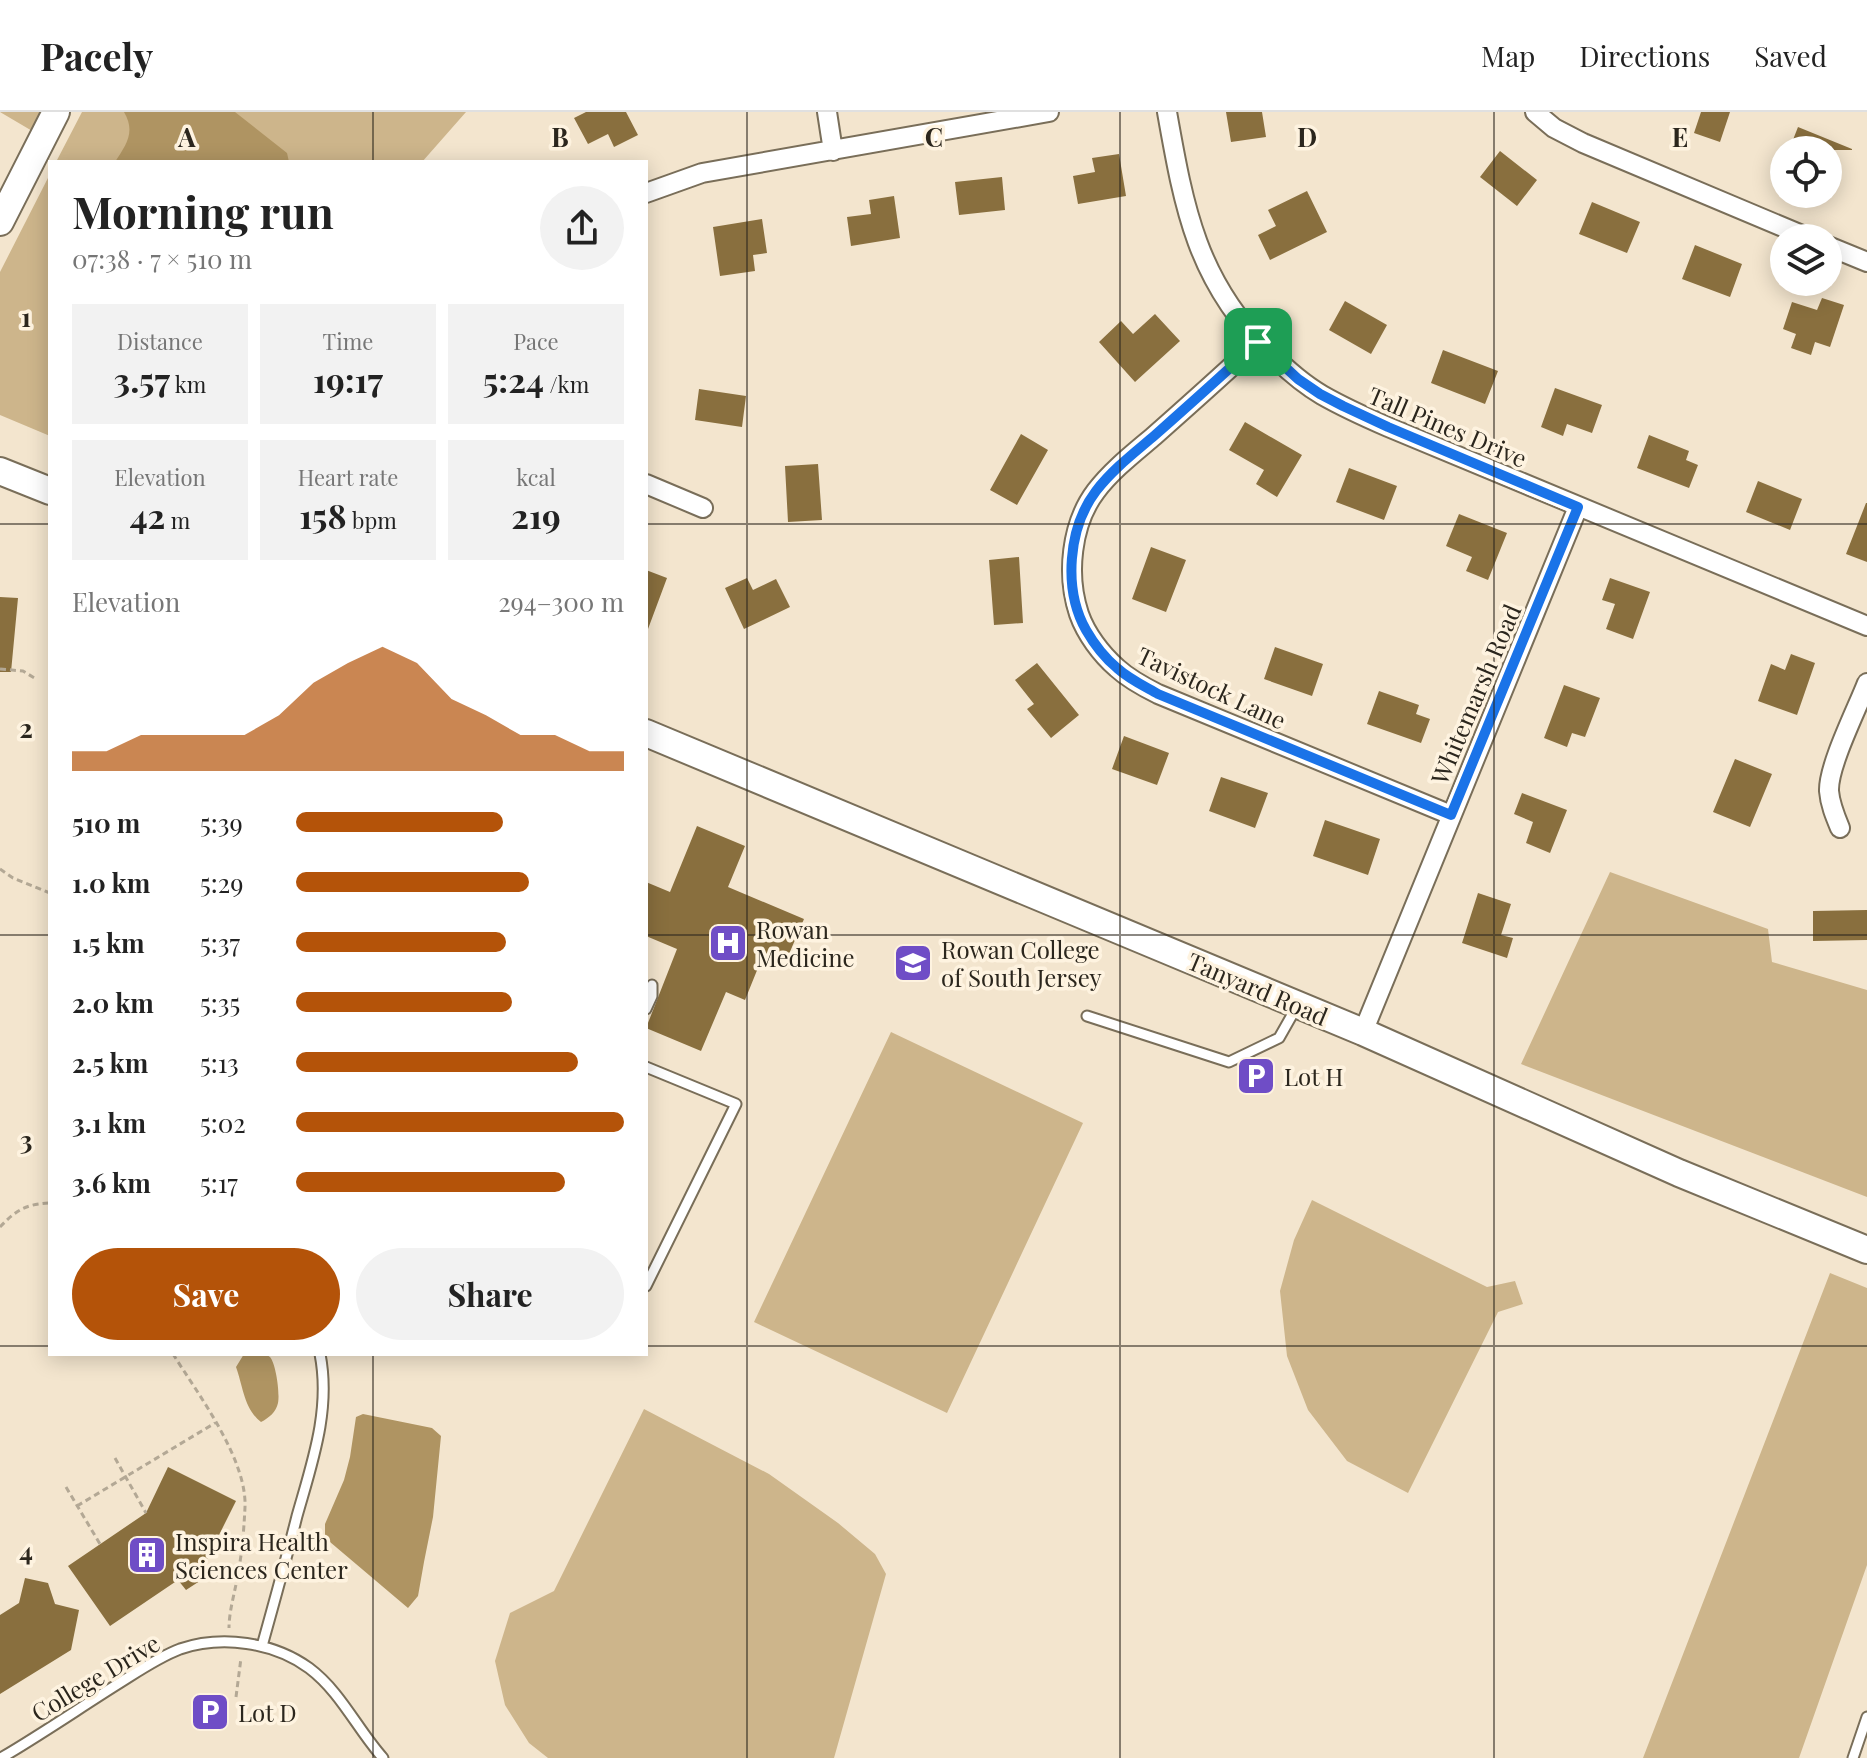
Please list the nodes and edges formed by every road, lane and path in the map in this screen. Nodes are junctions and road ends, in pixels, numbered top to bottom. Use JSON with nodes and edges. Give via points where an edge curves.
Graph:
{"nodes":[{"id":1,"x":56,"y":112,"type":"edge"},
{"id":2,"x":827,"y":112,"type":"edge"},
{"id":3,"x":1049,"y":112,"type":"edge"},
{"id":4,"x":1167,"y":112,"type":"edge"},
{"id":5,"x":1535,"y":112,"type":"edge"},
{"id":6,"x":833,"y":151,"type":"junction"},
{"id":7,"x":648,"y":192,"type":"edge"},
{"id":8,"x":0,"y":222,"type":"edge"},
{"id":9,"x":1776,"y":224,"type":"edge"},
{"id":10,"x":1842,"y":252,"type":"edge"},
{"id":11,"x":1867,"y":262,"type":"edge"},
{"id":12,"x":1258,"y":342,"type":"junction"},
{"id":13,"x":0,"y":471,"type":"edge"},
{"id":14,"x":648,"y":485,"type":"edge"},
{"id":15,"x":48,"y":490,"type":"edge"},
{"id":16,"x":1578,"y":507,"type":"junction"},
{"id":17,"x":703,"y":508,"type":"dead end"},
{"id":18,"x":1867,"y":626,"type":"edge"},
{"id":19,"x":0,"y":669,"type":"edge"},
{"id":20,"x":36,"y":679,"type":"dead end"},
{"id":21,"x":1867,"y":683,"type":"edge"},
{"id":22,"x":648,"y":734,"type":"edge"},
{"id":23,"x":1451,"y":815,"type":"junction"},
{"id":24,"x":1840,"y":828,"type":"dead end"},
{"id":25,"x":0,"y":869,"type":"edge"},
{"id":26,"x":48,"y":892,"type":"edge"},
{"id":27,"x":652,"y":985,"type":"dead end"},
{"id":28,"x":648,"y":1005,"type":"edge"},
{"id":29,"x":1297,"y":1005,"type":"junction"},
{"id":30,"x":1087,"y":1016,"type":"dead end"},
{"id":31,"x":1363,"y":1032,"type":"junction"},
{"id":32,"x":648,"y":1068,"type":"edge"},
{"id":33,"x":48,"y":1203,"type":"edge"},
{"id":34,"x":0,"y":1227,"type":"edge"},
{"id":35,"x":1867,"y":1250,"type":"edge"},
{"id":36,"x":648,"y":1282,"type":"edge"},
{"id":37,"x":174,"y":1356,"type":"edge"},
{"id":38,"x":320,"y":1356,"type":"edge"},
{"id":39,"x":215,"y":1423,"type":"junction"},
{"id":40,"x":115,"y":1458,"type":"dead end"},
{"id":41,"x":125,"y":1476,"type":"junction"},
{"id":42,"x":66,"y":1487,"type":"dead end"},
{"id":43,"x":77,"y":1506,"type":"junction"},
{"id":44,"x":146,"y":1513,"type":"dead end"},
{"id":45,"x":100,"y":1544,"type":"dead end"},
{"id":46,"x":239,"y":1571,"type":"dead end"},
{"id":47,"x":262,"y":1646,"type":"junction"},
{"id":48,"x":1867,"y":1717,"type":"edge"},
{"id":49,"x":1,"y":1758,"type":"edge"},
{"id":50,"x":383,"y":1758,"type":"edge"},
{"id":51,"x":1853,"y":1758,"type":"edge"}],
"edges":[{"from":1,"to":8,"type":"street"},
{"from":2,"to":6,"type":"street"},
{"from":3,"to":6,"type":"street"},
{"from":4,"to":12,"type":"street","name":"Tall Pines Drive","via":[[1200,251],[1229,306]]},
{"from":5,"to":9,"type":"street","via":[[1583,143]]},
{"from":6,"to":7,"type":"street","via":[[702,173]]},
{"from":10,"to":11,"type":"street"},
{"from":12,"to":16,"type":"street","name":"Tall Pines Drive","via":[[1298,379],[1343,406]]},
{"from":12,"to":23,"type":"street","name":"Tavistock Lane","via":[[1095,493],[1073,549],[1078,613],[1106,657],[1130,679]]},
{"from":13,"to":15,"type":"street"},
{"from":14,"to":17,"type":"street"},
{"from":16,"to":18,"type":"street","name":"Tall Pines Drive"},
{"from":16,"to":23,"type":"street","name":"Whitemarsh Road"},
{"from":19,"to":20,"type":"path","via":[[23,671]]},
{"from":21,"to":24,"type":"street","via":[[1832,770],[1829,791]]},
{"from":22,"to":29,"type":"street","name":"Tanyard Road"},
{"from":23,"to":31,"type":"street","name":"Whitemarsh Road"},
{"from":25,"to":26,"type":"path"},
{"from":27,"to":28,"type":"lane"},
{"from":29,"to":30,"type":"lane","via":[[1279,1038],[1229,1062]]},
{"from":29,"to":31,"type":"street","name":"Tanyard Road"},
{"from":31,"to":35,"type":"street","name":"Tanyard Road"},
{"from":32,"to":36,"type":"lane","via":[[736,1104]]},
{"from":33,"to":34,"type":"path","via":[[29,1205]]},
{"from":37,"to":39,"type":"path"},
{"from":38,"to":47,"type":"lane","via":[[322,1420]]},
{"from":39,"to":41,"type":"path"},
{"from":39,"to":46,"type":"path","via":[[243,1486]]},
{"from":40,"to":41,"type":"path"},
{"from":41,"to":43,"type":"path"},
{"from":41,"to":44,"type":"path"},
{"from":42,"to":43,"type":"path"},
{"from":43,"to":45,"type":"path"},
{"from":47,"to":49,"type":"lane","name":"College Drive","via":[[224,1641],[179,1650]]},
{"from":47,"to":50,"type":"lane","name":"College Drive","via":[[294,1659],[324,1681]]},
{"from":48,"to":51,"type":"lane"}]}
